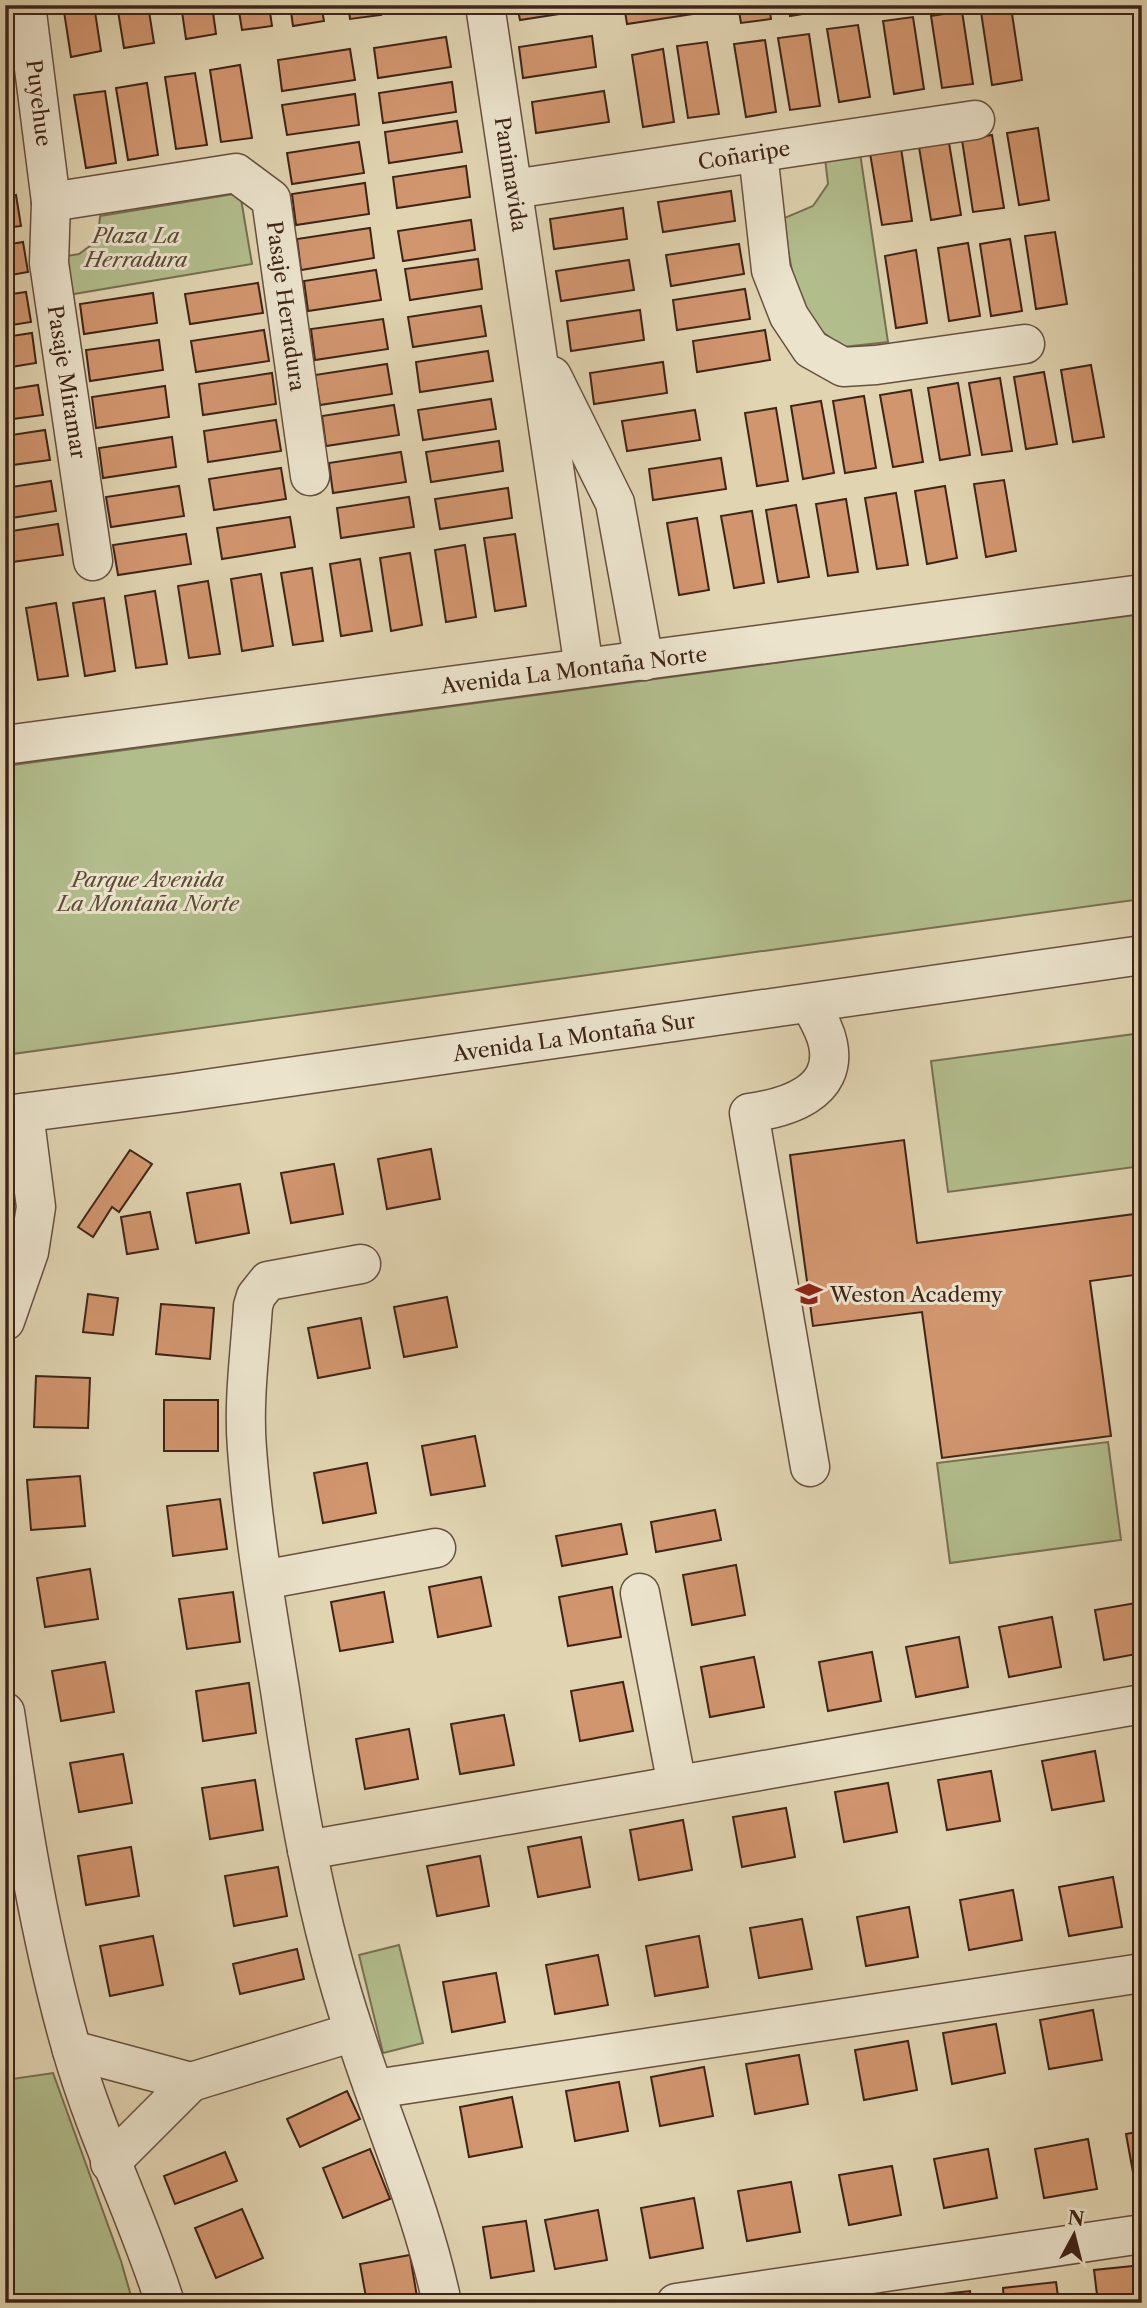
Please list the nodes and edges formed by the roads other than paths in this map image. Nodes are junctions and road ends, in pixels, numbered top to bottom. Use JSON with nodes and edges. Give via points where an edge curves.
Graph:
{"nodes":[{"id":1,"x":26,"y":5,"type":"edge"},
{"id":2,"x":485,"y":5,"type":"edge"},
{"id":3,"x":975,"y":120,"type":"dead end"},
{"id":4,"x":758,"y":153,"type":"junction"},
{"id":5,"x":513,"y":190,"type":"junction"},
{"id":6,"x":51,"y":202,"type":"junction"},
{"id":7,"x":536,"y":344,"type":"junction"},
{"id":8,"x":1025,"y":344,"type":"dead end"},
{"id":9,"x":310,"y":476,"type":"dead end"},
{"id":10,"x":93,"y":561,"type":"dead end"},
{"id":11,"x":1142,"y":594,"type":"edge"},
{"id":12,"x":644,"y":661,"type":"junction"},
{"id":13,"x":584,"y":668,"type":"junction"},
{"id":14,"x":5,"y":745,"type":"edge"},
{"id":15,"x":1142,"y":955,"type":"edge"},
{"id":16,"x":810,"y":1004,"type":"junction"},
{"id":17,"x":15,"y":1114,"type":"edge"},
{"id":18,"x":17,"y":1260,"type":"edge"},
{"id":19,"x":361,"y":1264,"type":"dead end"},
{"id":20,"x":5,"y":1321,"type":"edge"},
{"id":21,"x":810,"y":1467,"type":"dead end"},
{"id":22,"x":436,"y":1548,"type":"dead end"},
{"id":23,"x":263,"y":1580,"type":"junction"},
{"id":24,"x":640,"y":1593,"type":"dead end"},
{"id":25,"x":1142,"y":1704,"type":"edge"},
{"id":26,"x":5,"y":1712,"type":"edge"},
{"id":27,"x":677,"y":1785,"type":"junction"},
{"id":28,"x":307,"y":1850,"type":"junction"},
{"id":29,"x":1142,"y":1973,"type":"edge"},
{"id":30,"x":354,"y":2032,"type":"junction"},
{"id":31,"x":72,"y":2050,"type":"junction"},
{"id":32,"x":191,"y":2082,"type":"junction"},
{"id":33,"x":375,"y":2089,"type":"junction"},
{"id":34,"x":110,"y":2163,"type":"junction"},
{"id":35,"x":1142,"y":2234,"type":"edge"},
{"id":36,"x":165,"y":2303,"type":"edge"},
{"id":37,"x":442,"y":2303,"type":"edge"},
{"id":38,"x":676,"y":2303,"type":"edge"}],
"edges":[{"from":1,"to":6,"type":"street","name":"Puyehue"},
{"from":2,"to":5,"type":"street","name":"Panimavida"},
{"from":3,"to":4,"type":"street","name":"Coñaripe"},
{"from":4,"to":5,"type":"street","name":"Coñaripe"},
{"from":4,"to":8,"type":"street","via":[[771,270],[789,316],[811,349],[843,367]]},
{"from":5,"to":7,"type":"street","name":"Panimavida"},
{"from":6,"to":9,"type":"street","name":"Pasaje Herradura","via":[[236,173],[271,199]]},
{"from":6,"to":10,"type":"street","name":"Pasaje Miramar","via":[[49,263]]},
{"from":7,"to":12,"type":"street","name":"Panimavida","via":[[615,503]]},
{"from":7,"to":13,"type":"street","name":"Panimavida"},
{"from":11,"to":12,"type":"street","name":"Avenida La Montaña Norte"},
{"from":12,"to":13,"type":"street","name":"Avenida La Montaña Norte"},
{"from":13,"to":14,"type":"street","name":"Avenida La Montaña Norte"},
{"from":15,"to":16,"type":"street","name":"Avenida La Montaña Sur"},
{"from":16,"to":17,"type":"street","name":"Avenida La Montaña Sur"},
{"from":16,"to":21,"type":"street","via":[[828,1041],[826,1072],[797,1102],[748,1113]]},
{"from":17,"to":18,"type":"street","via":[[36,1206]]},
{"from":18,"to":20,"type":"street"},
{"from":19,"to":23,"type":"street","via":[[268,1281],[256,1296],[247,1446]]},
{"from":22,"to":23,"type":"street"},
{"from":23,"to":28,"type":"street"},
{"from":24,"to":27,"type":"street"},
{"from":25,"to":27,"type":"street"},
{"from":26,"to":31,"type":"street","via":[[33,1880]]},
{"from":27,"to":28,"type":"street"},
{"from":28,"to":30,"type":"street"},
{"from":29,"to":33,"type":"street"},
{"from":30,"to":32,"type":"street"},
{"from":30,"to":33,"type":"street"},
{"from":31,"to":32,"type":"street"},
{"from":31,"to":34,"type":"street"},
{"from":32,"to":34,"type":"street"},
{"from":33,"to":37,"type":"street","via":[[419,2210]]},
{"from":34,"to":36,"type":"street"},
{"from":35,"to":38,"type":"street"}]}
